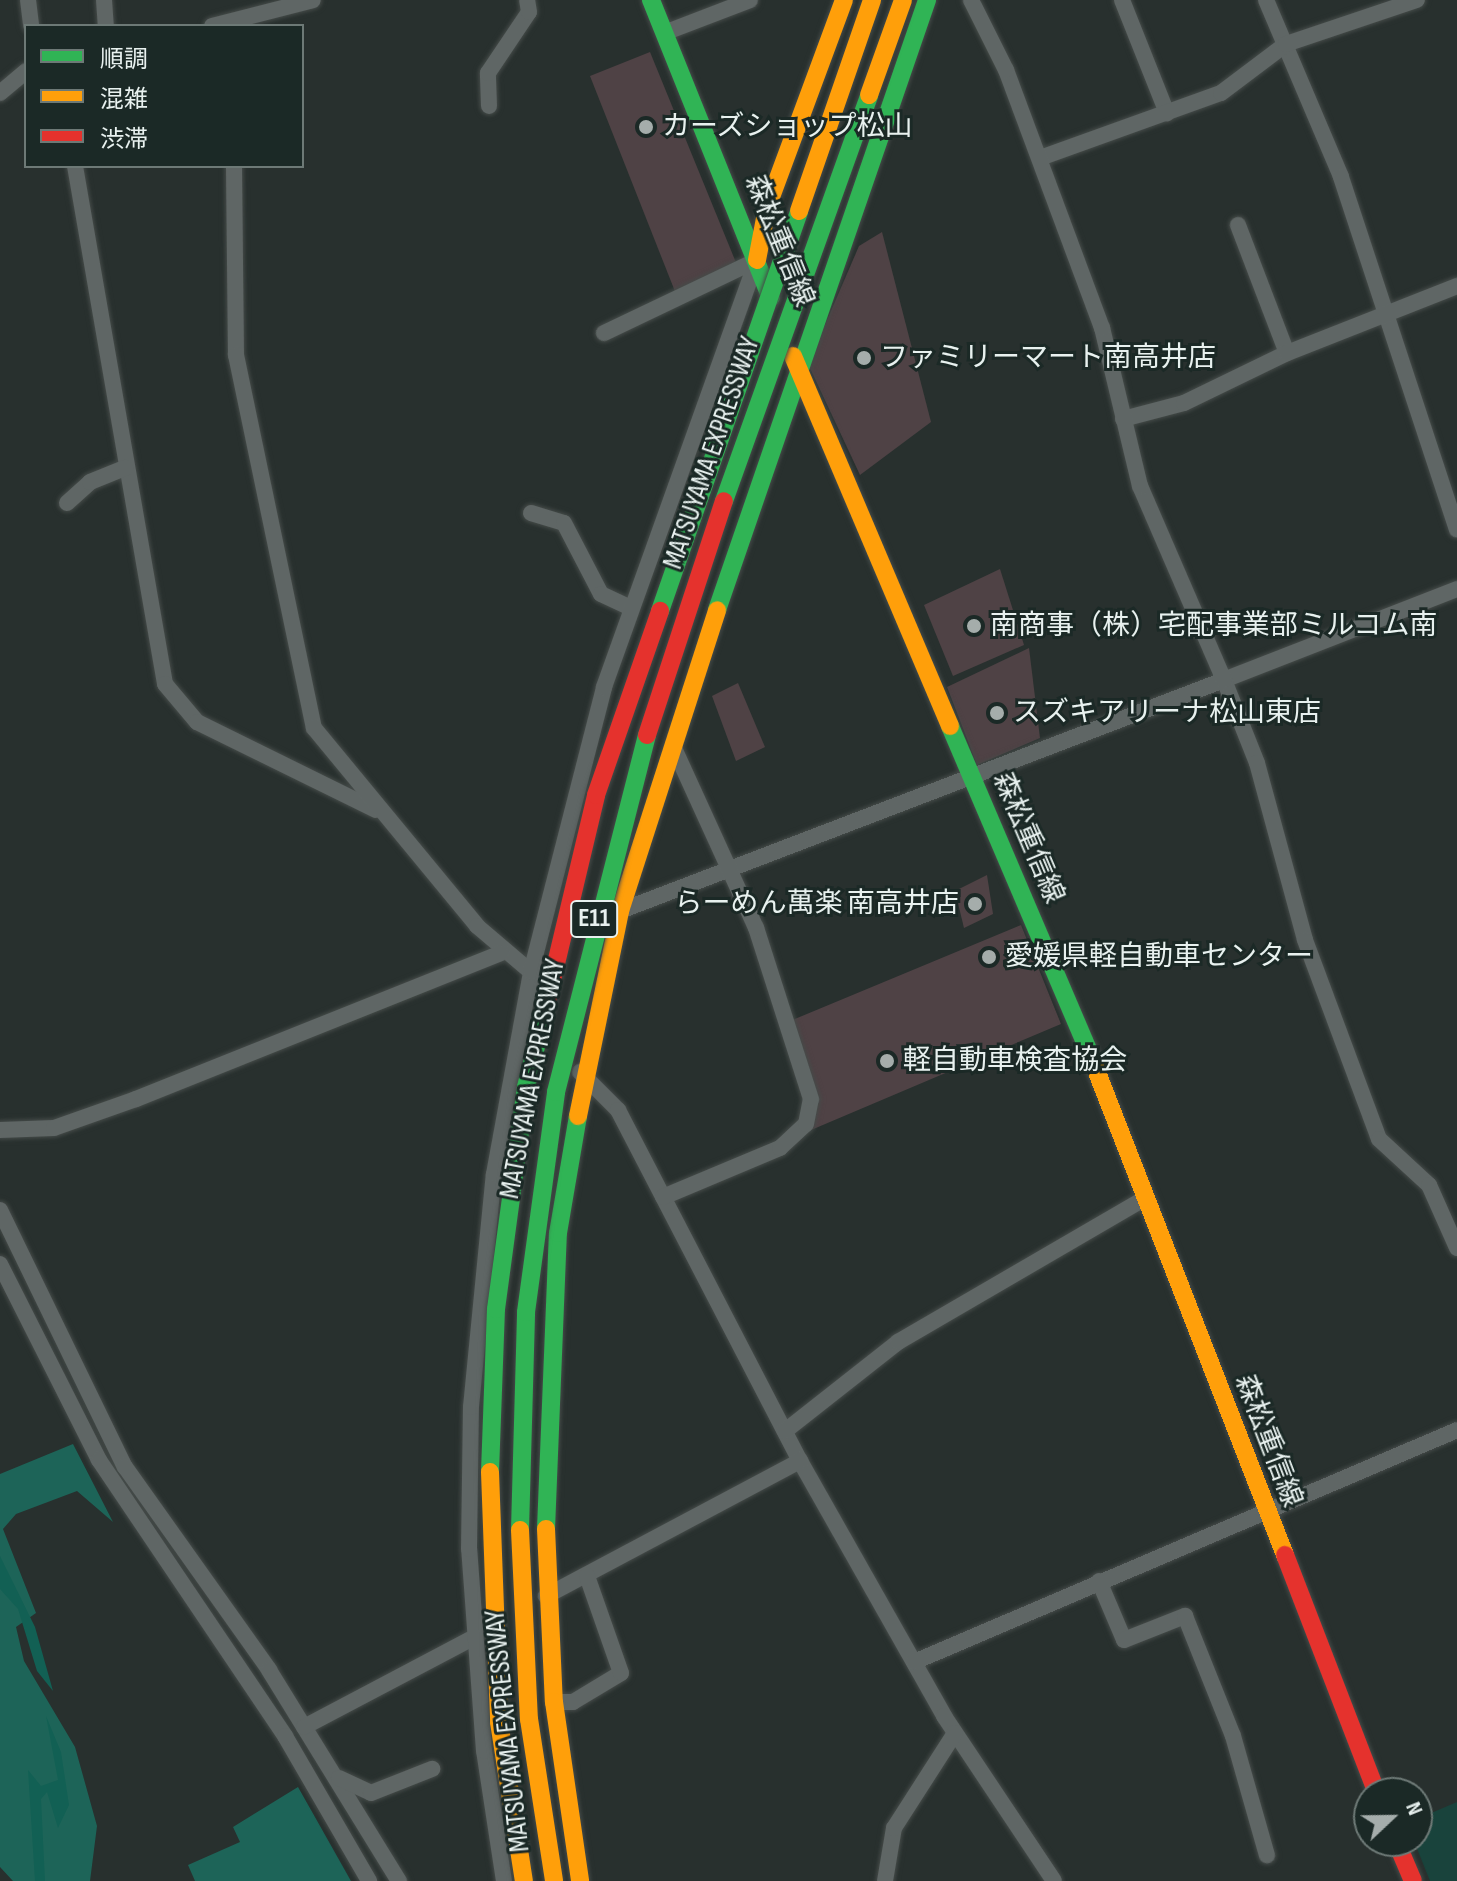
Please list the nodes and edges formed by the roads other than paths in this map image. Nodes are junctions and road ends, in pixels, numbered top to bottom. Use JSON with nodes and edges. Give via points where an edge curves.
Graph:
{"nodes":[{"id":1,"x":28,"y":0,"type":"edge"},
{"id":2,"x":104,"y":0,"type":"edge"},
{"id":3,"x":313,"y":0,"type":"edge"},
{"id":4,"x":527,"y":0,"type":"edge"},
{"id":5,"x":651,"y":0,"type":"edge"},
{"id":6,"x":750,"y":0,"type":"edge"},
{"id":7,"x":844,"y":0,"type":"edge"},
{"id":8,"x":872,"y":0,"type":"edge"},
{"id":9,"x":903,"y":0,"type":"edge"},
{"id":10,"x":927,"y":0,"type":"edge"},
{"id":11,"x":971,"y":0,"type":"edge"},
{"id":12,"x":1122,"y":0,"type":"edge"},
{"id":13,"x":1266,"y":0,"type":"edge"},
{"id":14,"x":1417,"y":0,"type":"edge"},
{"id":15,"x":233,"y":23,"type":"edge"},
{"id":16,"x":31,"y":24,"type":"edge"},
{"id":17,"x":106,"y":24,"type":"edge"},
{"id":18,"x":664,"y":33,"type":"junction"},
{"id":19,"x":1286,"y":44,"type":"junction"},
{"id":20,"x":24,"y":73,"type":"edge"},
{"id":21,"x":0,"y":93,"type":"edge"},
{"id":22,"x":489,"y":106,"type":"dead end"},
{"id":23,"x":1167,"y":113,"type":"junction"},
{"id":24,"x":1040,"y":158,"type":"junction"},
{"id":25,"x":75,"y":168,"type":"edge"},
{"id":26,"x":234,"y":168,"type":"edge"},
{"id":27,"x":1238,"y":225,"type":"dead end"},
{"id":28,"x":757,"y":260,"type":"junction"},
{"id":29,"x":1457,"y":286,"type":"edge"},
{"id":30,"x":1386,"y":312,"type":"junction"},
{"id":31,"x":604,"y":333,"type":"dead end"},
{"id":32,"x":1287,"y":353,"type":"junction"},
{"id":33,"x":796,"y":363,"type":"junction"},
{"id":34,"x":1123,"y":419,"type":"junction"},
{"id":35,"x":125,"y":468,"type":"junction"},
{"id":36,"x":67,"y":503,"type":"dead end"},
{"id":37,"x":531,"y":513,"type":"dead end"},
{"id":38,"x":1457,"y":529,"type":"edge"},
{"id":39,"x":1457,"y":589,"type":"edge"},
{"id":40,"x":631,"y":608,"type":"junction"},
{"id":41,"x":1224,"y":680,"type":"junction"},
{"id":42,"x":673,"y":746,"type":"junction"},
{"id":43,"x":972,"y":778,"type":"junction"},
{"id":44,"x":381,"y":813,"type":"junction"},
{"id":45,"x":729,"y":870,"type":"junction"},
{"id":46,"x":620,"y":911,"type":"junction"},
{"id":47,"x":501,"y":953,"type":"junction"},
{"id":48,"x":531,"y":972,"type":"junction"},
{"id":49,"x":584,"y":1080,"type":"junction"},
{"id":50,"x":0,"y":1130,"type":"edge"},
{"id":51,"x":663,"y":1197,"type":"junction"},
{"id":52,"x":1145,"y":1198,"type":"junction"},
{"id":53,"x":0,"y":1210,"type":"edge"},
{"id":54,"x":1457,"y":1248,"type":"edge"},
{"id":55,"x":0,"y":1264,"type":"edge"},
{"id":56,"x":1457,"y":1430,"type":"edge"},
{"id":57,"x":785,"y":1431,"type":"junction"},
{"id":58,"x":800,"y":1461,"type":"junction"},
{"id":59,"x":1265,"y":1511,"type":"junction"},
{"id":60,"x":587,"y":1576,"type":"junction"},
{"id":61,"x":1099,"y":1581,"type":"junction"},
{"id":62,"x":546,"y":1596,"type":"junction"},
{"id":63,"x":473,"y":1638,"type":"junction"},
{"id":64,"x":914,"y":1662,"type":"junction"},
{"id":65,"x":554,"y":1702,"type":"junction"},
{"id":66,"x":304,"y":1727,"type":"junction"},
{"id":67,"x":955,"y":1733,"type":"junction"},
{"id":68,"x":432,"y":1769,"type":"dead end"},
{"id":69,"x":1371,"y":1777,"type":"edge"},
{"id":70,"x":339,"y":1778,"type":"junction"},
{"id":71,"x":1267,"y":1855,"type":"dead end"},
{"id":72,"x":1403,"y":1857,"type":"edge"},
{"id":73,"x":369,"y":1881,"type":"edge"},
{"id":74,"x":399,"y":1881,"type":"edge"},
{"id":75,"x":504,"y":1881,"type":"edge"},
{"id":76,"x":524,"y":1881,"type":"edge"},
{"id":77,"x":554,"y":1881,"type":"edge"},
{"id":78,"x":580,"y":1881,"type":"edge"},
{"id":79,"x":885,"y":1881,"type":"edge"},
{"id":80,"x":1054,"y":1881,"type":"edge"},
{"id":81,"x":1413,"y":1881,"type":"edge"}],
"edges":[{"from":1,"to":16,"type":"street"},
{"from":2,"to":17,"type":"street"},
{"from":3,"to":15,"type":"street"},
{"from":4,"to":22,"type":"street","via":[[529,12],[488,73]]},
{"from":5,"to":18,"type":"main road","name":"森松重信線"},
{"from":6,"to":18,"type":"street"},
{"from":7,"to":28,"type":"main road","via":[[767,208]]},
{"from":8,"to":76,"type":"main road","name":"MATSUYAMA EXPRESSWAY","number":"E11","bridge":true,"via":[[596,795],[526,1087],[496,1309],[489,1514],[499,1722]]},
{"from":9,"to":77,"type":"main road","name":"MATSUYAMA EXPRESSWAY","number":"E11","bridge":true,"via":[[754,412],[625,803],[556,1092],[526,1312],[519,1513],[529,1719]]},
{"from":10,"to":33,"type":"main road"},
{"from":11,"to":24,"type":"street"},
{"from":12,"to":23,"type":"street"},
{"from":13,"to":19,"type":"street"},
{"from":14,"to":19,"type":"street"},
{"from":18,"to":28,"type":"main road","name":"森松重信線"},
{"from":19,"to":23,"type":"street","via":[[1221,93]]},
{"from":19,"to":30,"type":"street"},
{"from":20,"to":21,"type":"street"},
{"from":23,"to":24,"type":"street"},
{"from":24,"to":34,"type":"street","via":[[1102,328]]},
{"from":25,"to":35,"type":"street"},
{"from":26,"to":44,"type":"street","via":[[236,355],[314,728]]},
{"from":27,"to":32,"type":"street"},
{"from":28,"to":31,"type":"street"},
{"from":28,"to":33,"type":"main road","name":"森松重信線"},
{"from":28,"to":40,"type":"street"},
{"from":29,"to":30,"type":"street"},
{"from":30,"to":32,"type":"street"},
{"from":30,"to":38,"type":"street"},
{"from":32,"to":34,"type":"street","via":[[1184,403]]},
{"from":33,"to":42,"type":"main road"},
{"from":33,"to":43,"type":"main road","name":"森松重信線"},
{"from":34,"to":41,"type":"street","via":[[1140,486]]},
{"from":35,"to":36,"type":"street","via":[[90,482]]},
{"from":35,"to":44,"type":"street","via":[[160,668],[173,699],[197,722]]},
{"from":37,"to":40,"type":"street","via":[[564,523],[601,594]]},
{"from":39,"to":41,"type":"street"},
{"from":40,"to":48,"type":"street"},
{"from":41,"to":43,"type":"street"},
{"from":41,"to":54,"type":"street","via":[[1257,763],[1305,940],[1379,1139],[1429,1185]]},
{"from":42,"to":45,"type":"street"},
{"from":42,"to":46,"type":"main road"},
{"from":43,"to":45,"type":"street"},
{"from":43,"to":52,"type":"main road","name":"森松重信線"},
{"from":44,"to":47,"type":"street"},
{"from":45,"to":46,"type":"street"},
{"from":45,"to":51,"type":"street","via":[[806,1069],[806,1124],[780,1148]]},
{"from":46,"to":49,"type":"main road"},
{"from":47,"to":48,"type":"street"},
{"from":47,"to":50,"type":"street","via":[[54,1128]]},
{"from":48,"to":49,"type":"street"},
{"from":48,"to":63,"type":"street","via":[[481,1270],[471,1416]]},
{"from":49,"to":51,"type":"street","via":[[618,1110]]},
{"from":49,"to":62,"type":"main road","via":[[558,1233]]},
{"from":51,"to":57,"type":"street"},
{"from":52,"to":57,"type":"street","via":[[898,1342]]},
{"from":52,"to":59,"type":"main road","name":"森松重信線"},
{"from":53,"to":66,"type":"street","via":[[125,1467]]},
{"from":55,"to":73,"type":"street","via":[[99,1460],[285,1736]]},
{"from":56,"to":59,"type":"street"},
{"from":57,"to":58,"type":"street"},
{"from":58,"to":60,"type":"street"},
{"from":58,"to":64,"type":"street"},
{"from":59,"to":61,"type":"street"},
{"from":59,"to":69,"type":"main road","name":"森松重信線"},
{"from":60,"to":62,"type":"street"},
{"from":60,"to":65,"type":"street","via":[[621,1673],[573,1702]]},
{"from":61,"to":64,"type":"street"},
{"from":61,"to":71,"type":"street","via":[[1124,1640],[1185,1616],[1233,1736]]},
{"from":62,"to":65,"type":"main road"},
{"from":63,"to":66,"type":"street"},
{"from":63,"to":75,"type":"street"},
{"from":64,"to":67,"type":"street"},
{"from":65,"to":78,"type":"main road"},
{"from":66,"to":70,"type":"street"},
{"from":67,"to":79,"type":"street","via":[[894,1828]]},
{"from":67,"to":80,"type":"street"},
{"from":68,"to":70,"type":"street","via":[[371,1793]]},
{"from":70,"to":74,"type":"street"},
{"from":72,"to":81,"type":"main road"}]}
